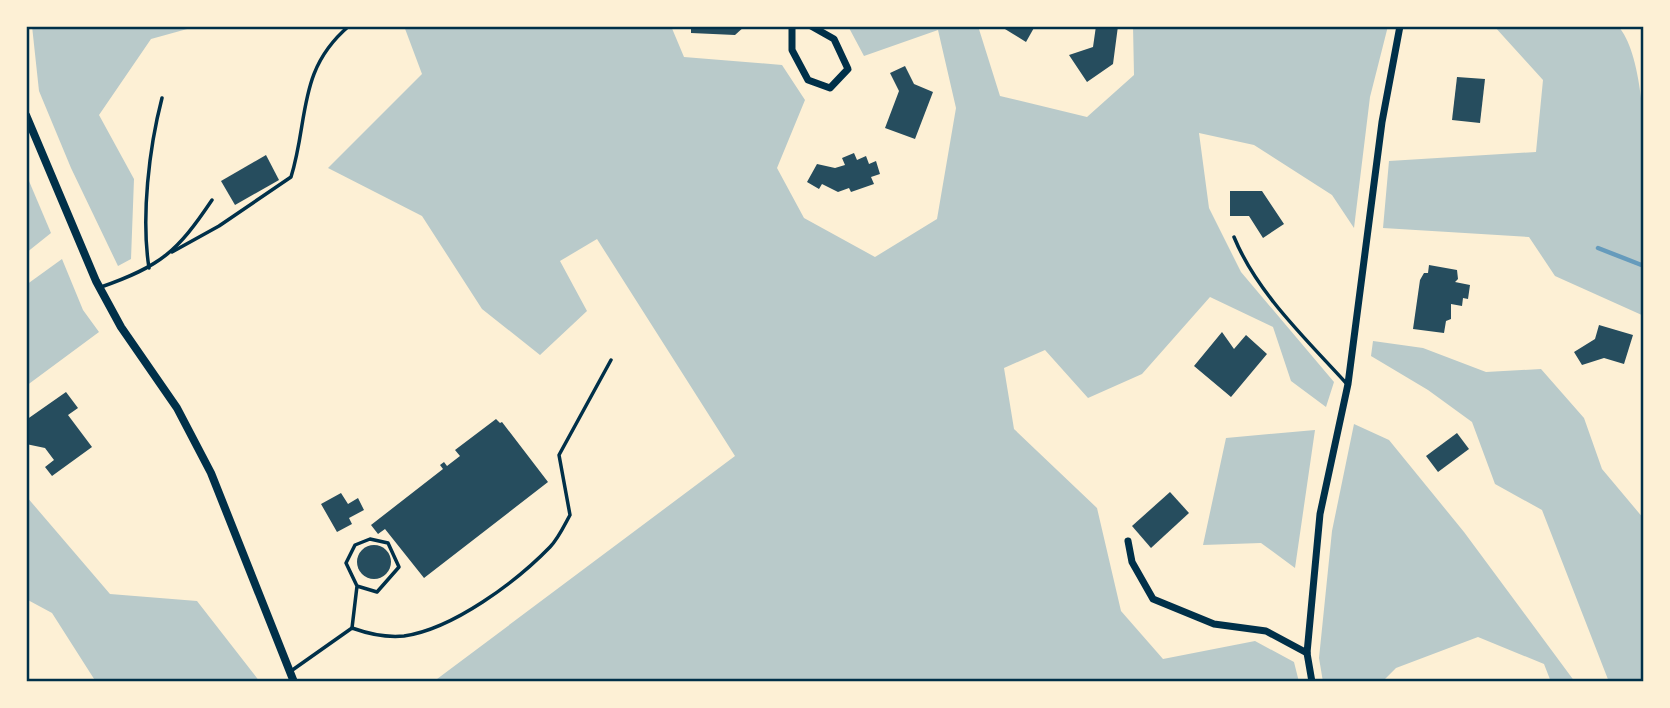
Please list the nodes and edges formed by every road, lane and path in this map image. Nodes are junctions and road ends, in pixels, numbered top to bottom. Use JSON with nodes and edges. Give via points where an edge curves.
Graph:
{"nodes":[{"id":1,"x":349,"y":26,"type":"edge"},
{"id":2,"x":792,"y":26,"type":"edge"},
{"id":3,"x":811,"y":26,"type":"edge"},
{"id":4,"x":1400,"y":26,"type":"edge"},
{"id":5,"x":162,"y":98,"type":"dead end"},
{"id":6,"x":26,"y":115,"type":"edge"},
{"id":7,"x":212,"y":200,"type":"dead end"},
{"id":8,"x":1234,"y":237,"type":"dead end"},
{"id":9,"x":172,"y":252,"type":"junction"},
{"id":10,"x":149,"y":268,"type":"junction"},
{"id":11,"x":99,"y":287,"type":"junction"},
{"id":12,"x":611,"y":360,"type":"dead end"},
{"id":13,"x":1348,"y":384,"type":"junction"},
{"id":14,"x":1128,"y":541,"type":"dead end"},
{"id":15,"x":357,"y":586,"type":"junction"},
{"id":16,"x":352,"y":628,"type":"junction"},
{"id":17,"x":1307,"y":653,"type":"junction"},
{"id":18,"x":289,"y":672,"type":"junction"},
{"id":19,"x":294,"y":682,"type":"edge"},
{"id":20,"x":1312,"y":682,"type":"edge"}],
"edges":[{"from":1,"to":9,"type":"lane","via":[[331,42],[309,83],[291,177]]},
{"from":2,"to":3,"type":"street","via":[[792,50],[808,80],[830,88],[848,69],[834,39]]},
{"from":4,"to":13,"type":"street","via":[[1382,122]]},
{"from":5,"to":10,"type":"lane","via":[[155,122],[145,239]]},
{"from":6,"to":11,"type":"street"},
{"from":7,"to":9,"type":"lane"},
{"from":8,"to":13,"type":"lane","via":[[1243,259],[1290,321]]},
{"from":9,"to":10,"type":"lane"},
{"from":10,"to":11,"type":"lane"},
{"from":11,"to":18,"type":"street","via":[[177,408],[211,473]]},
{"from":12,"to":16,"type":"lane","via":[[559,455],[570,515],[552,546],[500,588],[434,630],[375,636]]},
{"from":13,"to":17,"type":"street","via":[[1320,514]]},
{"from":14,"to":17,"type":"street","via":[[1132,562],[1153,599],[1213,624],[1266,631]]},
{"from":15,"to":15,"type":"lane","via":[[346,563],[355,545],[370,539],[388,543],[399,568],[377,592]]},
{"from":15,"to":16,"type":"lane"},
{"from":16,"to":18,"type":"lane"},
{"from":17,"to":20,"type":"street"},
{"from":18,"to":19,"type":"street"}]}
